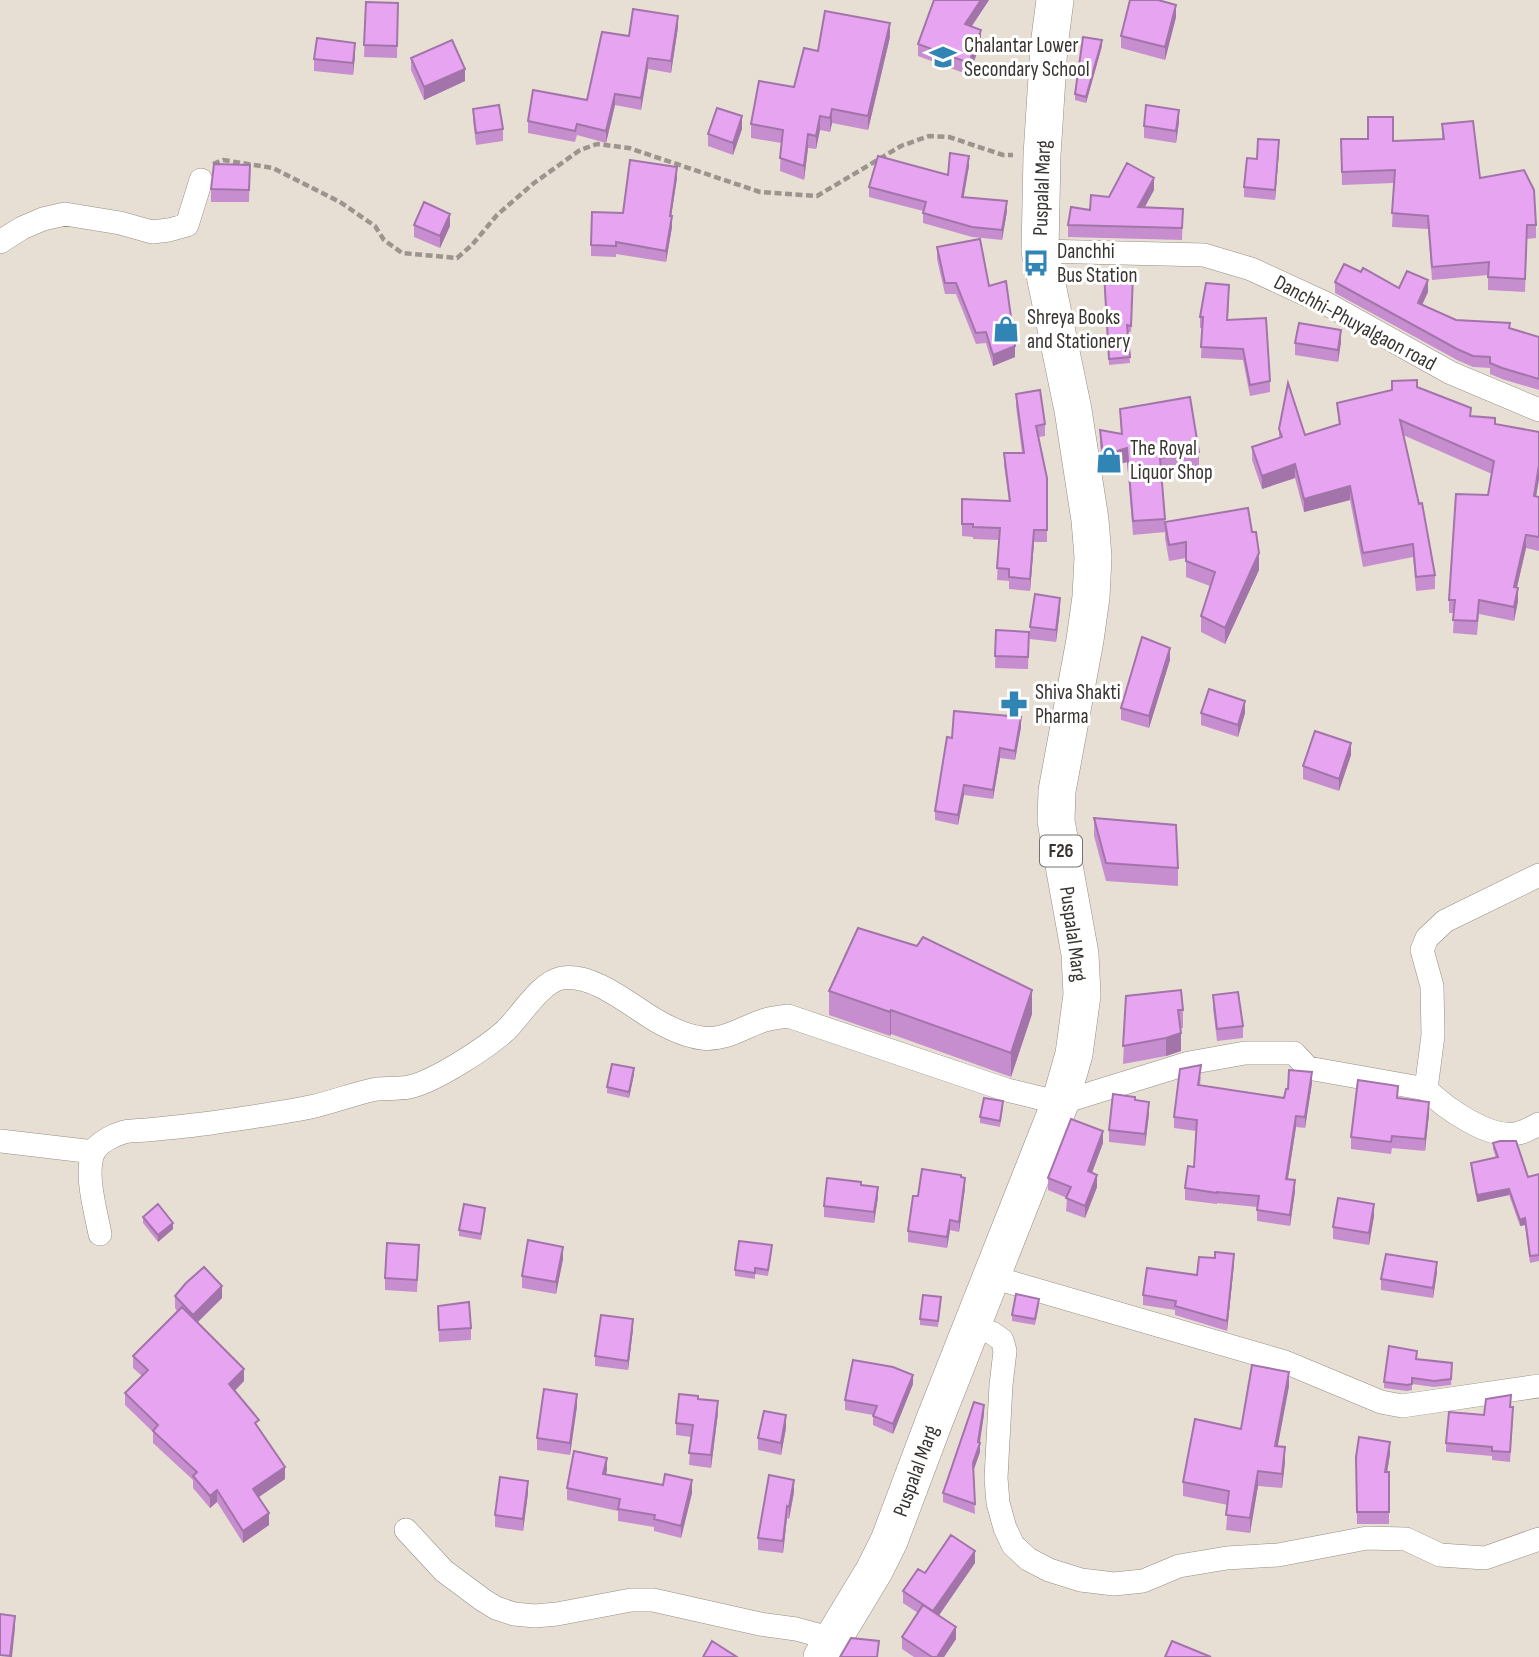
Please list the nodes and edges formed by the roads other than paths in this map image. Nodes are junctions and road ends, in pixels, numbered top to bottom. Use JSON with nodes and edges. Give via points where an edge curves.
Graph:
{"nodes":[{"id":1,"x":1055,"y":0,"type":"edge"},
{"id":2,"x":203,"y":174,"type":"road end"},
{"id":3,"x":0,"y":242,"type":"edge"},
{"id":4,"x":1040,"y":251,"type":"junction"},
{"id":5,"x":1539,"y":410,"type":"edge"},
{"id":6,"x":1539,"y":875,"type":"edge"},
{"id":7,"x":1426,"y":1089,"type":"junction"},
{"id":8,"x":1060,"y":1103,"type":"junction"},
{"id":9,"x":1539,"y":1124,"type":"edge"},
{"id":10,"x":0,"y":1141,"type":"edge"},
{"id":11,"x":94,"y":1152,"type":"junction"},
{"id":12,"x":100,"y":1234,"type":"dead end"},
{"id":13,"x":992,"y":1277,"type":"junction"},
{"id":14,"x":972,"y":1326,"type":"junction"},
{"id":15,"x":1539,"y":1386,"type":"edge"},
{"id":16,"x":406,"y":1530,"type":"dead end"},
{"id":17,"x":1539,"y":1539,"type":"edge"},
{"id":18,"x":827,"y":1648,"type":"edge"}],
"edges":[{"from":1,"to":4,"type":"main road","name":"Puspalal Marg","number":"F26","via":[[1042,155]]},
{"from":2,"to":3,"type":"street","via":[[187,225],[152,232],[65,214],[22,228]]},
{"from":4,"to":5,"type":"street","name":"Danchhi-Phuyalgaon road","via":[[1204,255],[1251,269],[1327,304],[1451,373]]},
{"from":4,"to":8,"type":"main road","name":"Puspalal Marg","number":"F26","via":[[1073,410],[1093,557],[1085,640],[1057,791],[1056,821],[1080,954],[1082,995],[1074,1054]]},
{"from":6,"to":7,"type":"street","via":[[1445,921],[1427,938],[1422,950],[1432,986],[1433,1035]]},
{"from":7,"to":8,"type":"street","via":[[1308,1068],[1294,1053],[1245,1054],[1189,1063]]},
{"from":7,"to":9,"type":"street","via":[[1468,1121],[1493,1132],[1517,1134]]},
{"from":8,"to":11,"type":"street","via":[[1007,1090],[788,1016],[716,1038],[691,1036],[589,981],[566,978],[546,985],[494,1041],[425,1082],[314,1106],[121,1133]]},
{"from":8,"to":13,"type":"main road","name":"Puspalal Marg","number":"F26"},
{"from":10,"to":11,"type":"street"},
{"from":11,"to":12,"type":"street","via":[[90,1177]]},
{"from":13,"to":14,"type":"main road","name":"Puspalal Marg","number":"F26"},
{"from":13,"to":15,"type":"street","via":[[1285,1362],[1381,1402],[1402,1406]]},
{"from":14,"to":17,"type":"street","via":[[1002,1340],[1005,1351],[996,1478],[1005,1528],[1013,1545],[1049,1570],[1114,1584],[1143,1581],[1179,1566],[1278,1555],[1367,1538],[1406,1539],[1440,1555],[1485,1558]]},
{"from":14,"to":18,"type":"main road","name":"Puspalal Marg","number":"F26","via":[[889,1541]]},
{"from":16,"to":18,"type":"street","via":[[444,1571],[496,1608],[514,1614],[557,1614],[653,1600],[796,1629]]}]}
